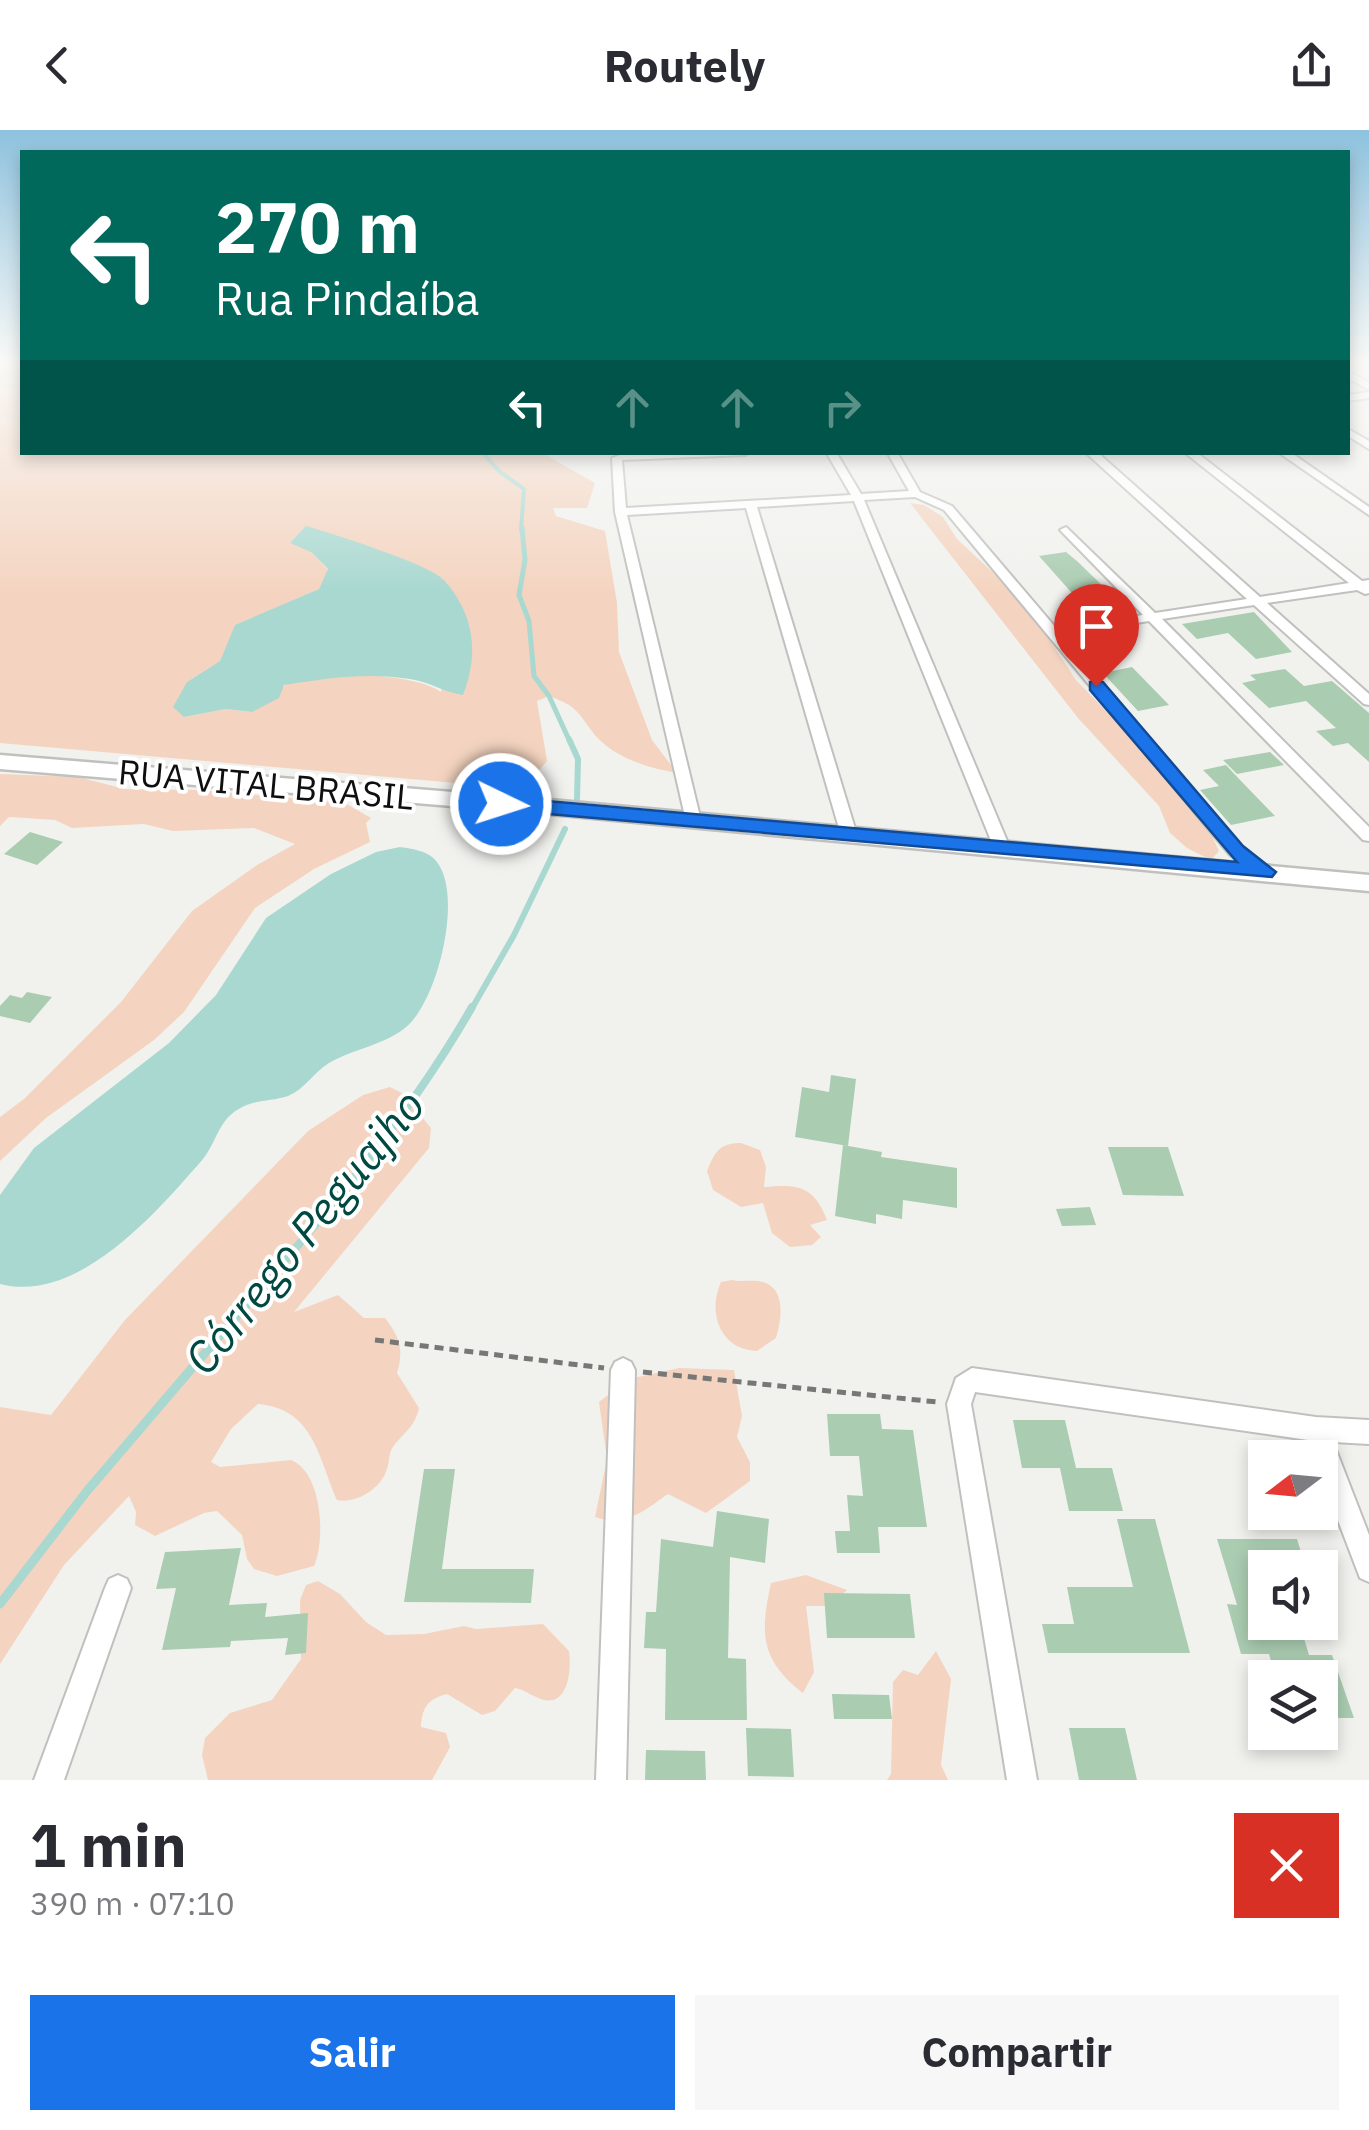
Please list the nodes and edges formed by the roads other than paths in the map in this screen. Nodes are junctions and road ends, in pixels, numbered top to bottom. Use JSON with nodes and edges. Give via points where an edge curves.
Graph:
{"nodes":[{"id":1,"x":630,"y":455,"type":"edge"},
{"id":2,"x":681,"y":455,"type":"edge"},
{"id":3,"x":833,"y":455,"type":"edge"},
{"id":4,"x":894,"y":455,"type":"edge"},
{"id":5,"x":1093,"y":455,"type":"edge"},
{"id":6,"x":1192,"y":455,"type":"edge"},
{"id":7,"x":1287,"y":455,"type":"edge"},
{"id":8,"x":617,"y":458,"type":"junction"},
{"id":9,"x":916,"y":494,"type":"junction"},
{"id":10,"x":858,"y":498,"type":"junction"},
{"id":11,"x":752,"y":505,"type":"junction"},
{"id":12,"x":621,"y":512,"type":"junction"},
{"id":13,"x":1369,"y":512,"type":"edge"},
{"id":14,"x":1066,"y":530,"type":"dead end"},
{"id":15,"x":1366,"y":588,"type":"edge"},
{"id":16,"x":1304,"y":593,"type":"junction"},
{"id":17,"x":1255,"y":600,"type":"junction"},
{"id":18,"x":1150,"y":616,"type":"junction"},
{"id":19,"x":1284,"y":626,"type":"junction"},
{"id":20,"x":1054,"y":632,"type":"junction"},
{"id":21,"x":1369,"y":701,"type":"edge"},
{"id":22,"x":0,"y":762,"type":"edge"},
{"id":23,"x":693,"y":821,"type":"junction"},
{"id":24,"x":849,"y":834,"type":"junction"},
{"id":25,"x":1369,"y":836,"type":"edge"},
{"id":26,"x":1002,"y":848,"type":"junction"},
{"id":27,"x":1265,"y":872,"type":"junction"},
{"id":28,"x":1369,"y":883,"type":"edge"},
{"id":29,"x":623,"y":1370,"type":"road end"},
{"id":30,"x":1316,"y":1429,"type":"junction"},
{"id":31,"x":1369,"y":1432,"type":"edge"},
{"id":32,"x":1369,"y":1569,"type":"edge"},
{"id":33,"x":118,"y":1588,"type":"dead end"},
{"id":34,"x":49,"y":1780,"type":"edge"},
{"id":35,"x":611,"y":1780,"type":"edge"},
{"id":36,"x":1022,"y":1780,"type":"edge"}],
"edges":[{"from":1,"to":8,"type":"street"},
{"from":2,"to":8,"type":"street"},
{"from":3,"to":10,"type":"street"},
{"from":4,"to":9,"type":"street"},
{"from":5,"to":17,"type":"street"},
{"from":6,"to":15,"type":"street"},
{"from":7,"to":13,"type":"street"},
{"from":8,"to":12,"type":"street"},
{"from":9,"to":10,"type":"street"},
{"from":9,"to":20,"type":"street","via":[[948,508]]},
{"from":10,"to":11,"type":"street"},
{"from":10,"to":26,"type":"street"},
{"from":11,"to":12,"type":"street"},
{"from":11,"to":24,"type":"street"},
{"from":12,"to":23,"type":"street"},
{"from":14,"to":18,"type":"street"},
{"from":15,"to":16,"type":"street"},
{"from":16,"to":17,"type":"street"},
{"from":16,"to":19,"type":"street"},
{"from":17,"to":18,"type":"street"},
{"from":17,"to":19,"type":"street"},
{"from":18,"to":20,"type":"street"},
{"from":18,"to":25,"type":"street"},
{"from":19,"to":21,"type":"street"},
{"from":20,"to":27,"type":"street","via":[[1236,851]]},
{"from":22,"to":23,"type":"main road","name":"RUA VITAL BRASIL"},
{"from":23,"to":24,"type":"main road","name":"RUA VITAL BRASIL"},
{"from":24,"to":26,"type":"main road","name":"RUA VITAL BRASIL"},
{"from":26,"to":27,"type":"main road","name":"RUA VITAL BRASIL"},
{"from":27,"to":28,"type":"main road","name":"RUA VITAL BRASIL"},
{"from":29,"to":35,"type":"street"},
{"from":30,"to":31,"type":"street"},
{"from":30,"to":32,"type":"street"},
{"from":30,"to":36,"type":"street","via":[[972,1380],[964,1386],[959,1404]]},
{"from":33,"to":34,"type":"street"}]}
